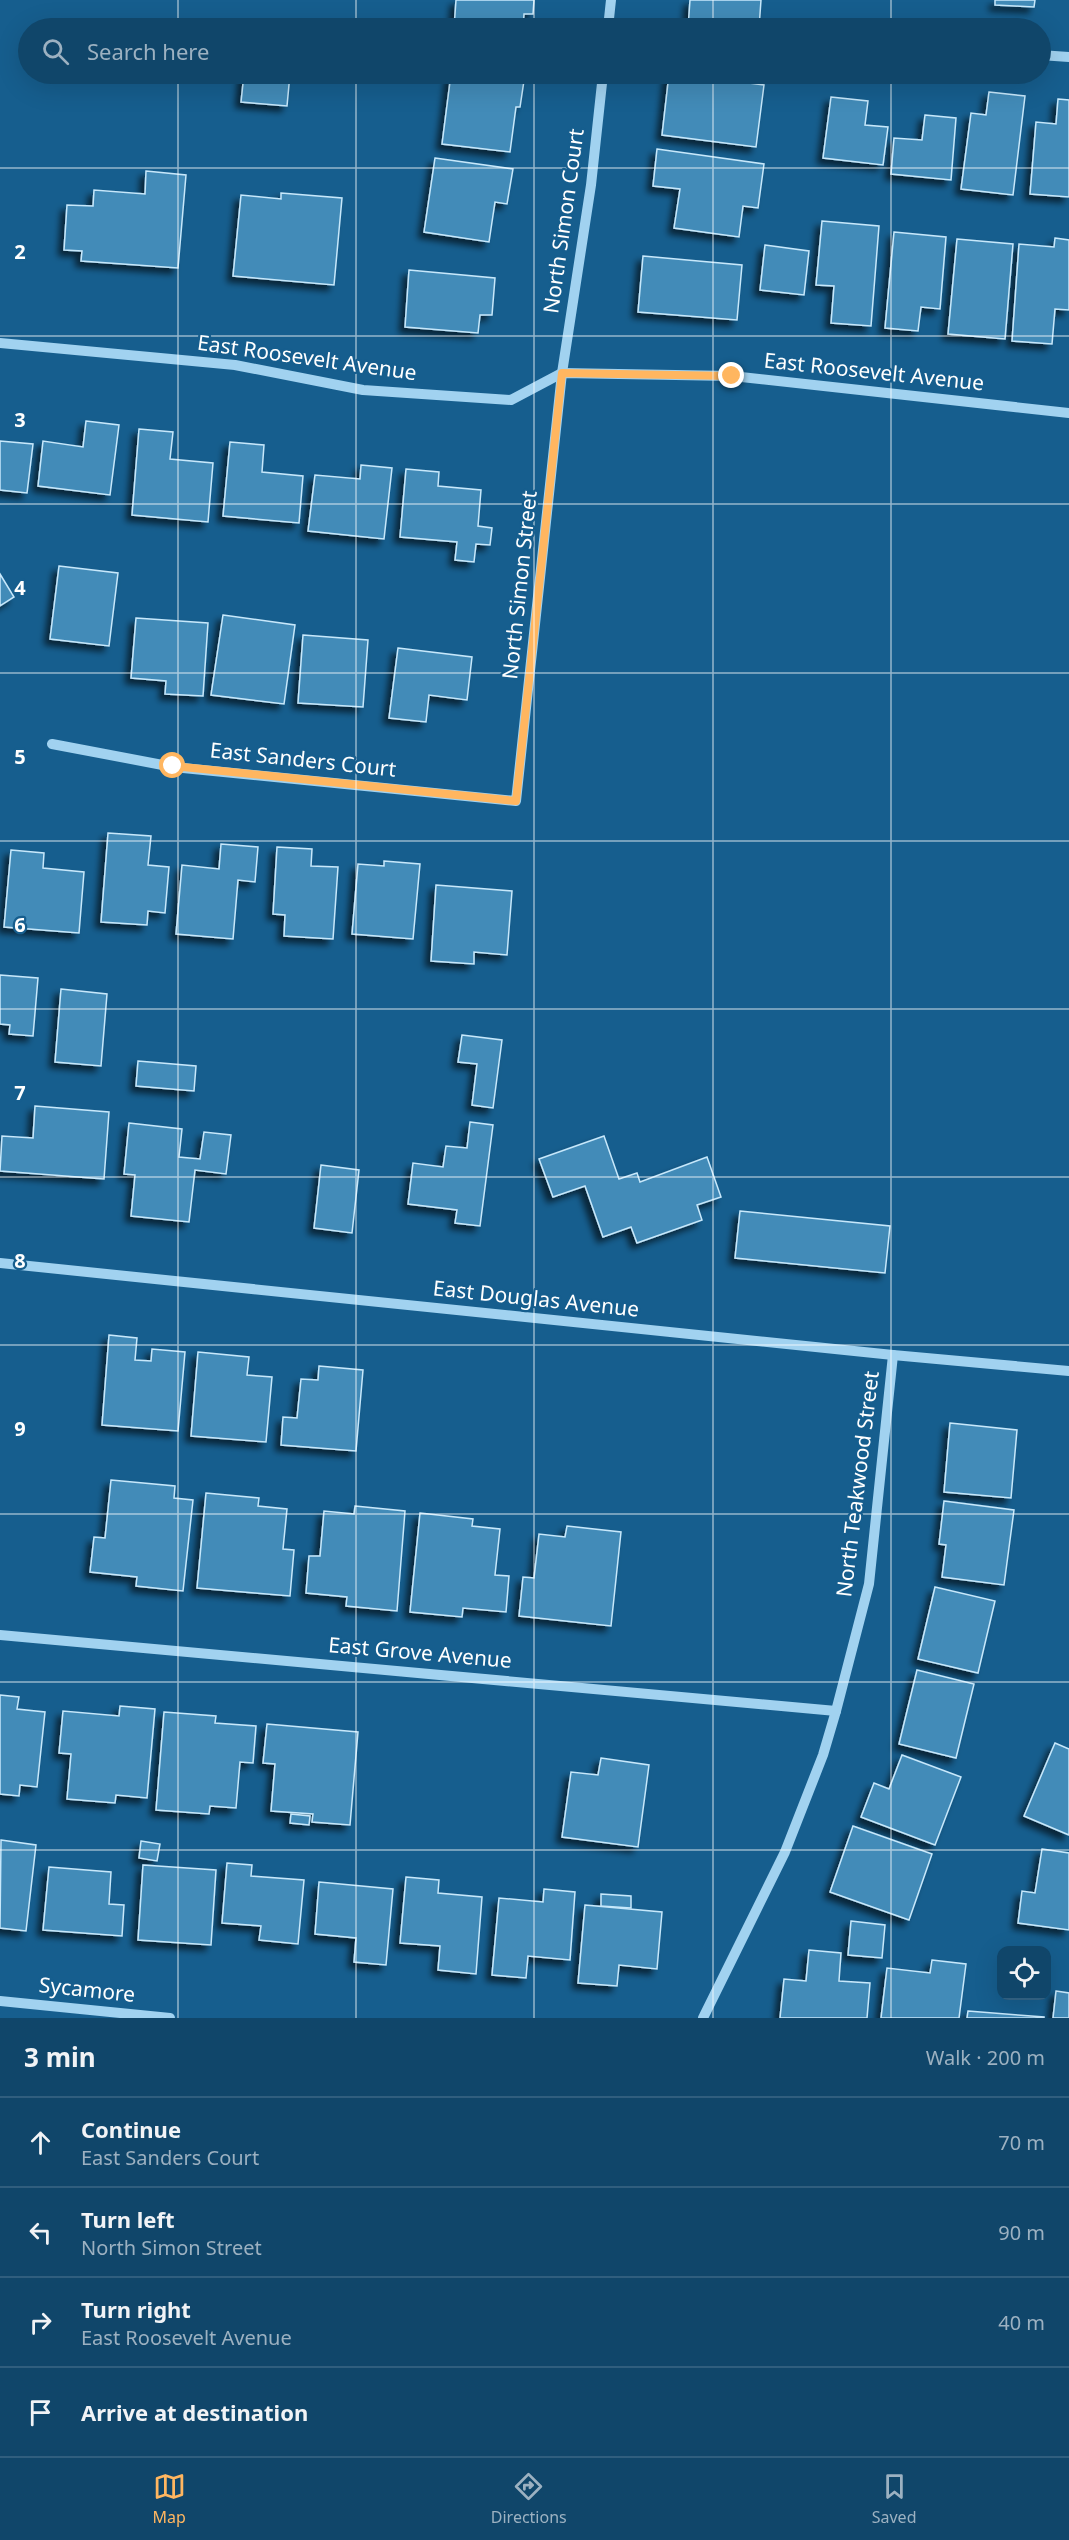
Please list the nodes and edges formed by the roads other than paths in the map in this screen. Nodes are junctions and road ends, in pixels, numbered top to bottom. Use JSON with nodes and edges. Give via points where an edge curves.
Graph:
{"nodes":[{"id":1,"x":611,"y":0,"type":"edge"},
{"id":2,"x":609,"y":18,"type":"edge"},
{"id":3,"x":1051,"y":56,"type":"edge"},
{"id":4,"x":1069,"y":57,"type":"edge"},
{"id":5,"x":602,"y":84,"type":"edge"},
{"id":6,"x":0,"y":343,"type":"edge"},
{"id":7,"x":562,"y":373,"type":"junction"},
{"id":8,"x":1069,"y":413,"type":"edge"},
{"id":9,"x":52,"y":744,"type":"dead end"},
{"id":10,"x":516,"y":801,"type":"joint"},
{"id":11,"x":0,"y":1263,"type":"edge"},
{"id":12,"x":893,"y":1355,"type":"junction"},
{"id":13,"x":1069,"y":1371,"type":"edge"},
{"id":14,"x":0,"y":1635,"type":"edge"},
{"id":15,"x":836,"y":1711,"type":"junction"},
{"id":16,"x":0,"y":2001,"type":"edge"},
{"id":17,"x":170,"y":2018,"type":"edge"},
{"id":18,"x":703,"y":2018,"type":"edge"}],
"edges":[{"from":1,"to":2,"type":"street"},
{"from":3,"to":4,"type":"street"},
{"from":5,"to":7,"type":"street","name":"North Simon Court","via":[[591,185]]},
{"from":6,"to":7,"type":"street","name":"East Roosevelt Avenue","via":[[234,365],[363,390],[511,400]]},
{"from":7,"to":8,"type":"street","name":"East Roosevelt Avenue","via":[[732,376]]},
{"from":7,"to":10,"type":"street","name":"North Simon Street"},
{"from":9,"to":10,"type":"street","name":"East Sanders Court","via":[[173,766]]},
{"from":11,"to":12,"type":"street","name":"East Douglas Avenue"},
{"from":12,"to":13,"type":"street","name":"East Douglas Avenue"},
{"from":12,"to":15,"type":"street","name":"North Teakwood Street","via":[[869,1584]]},
{"from":14,"to":15,"type":"street","name":"East Grove Avenue"},
{"from":15,"to":18,"type":"street","name":"North Teakwood Street","via":[[823,1755],[784,1852]]},
{"from":16,"to":17,"type":"street","name":"Sycamore"}]}
